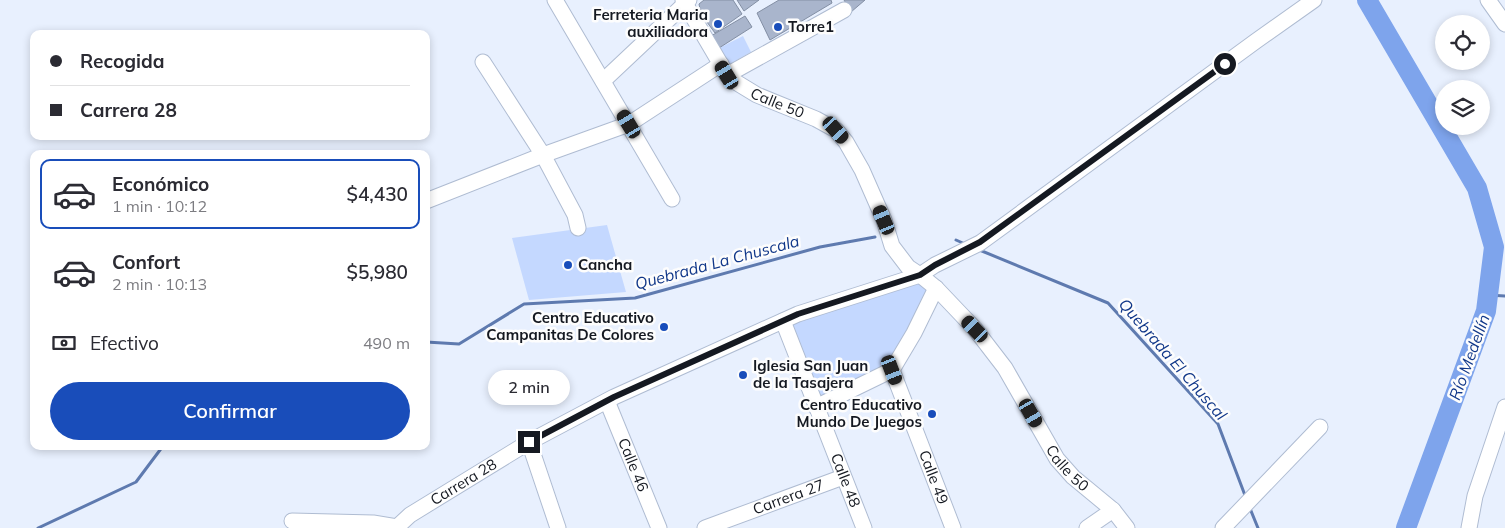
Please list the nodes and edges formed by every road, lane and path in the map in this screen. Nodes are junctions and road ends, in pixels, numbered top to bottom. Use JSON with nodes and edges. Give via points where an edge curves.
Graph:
{"nodes":[{"id":1,"x":555,"y":0,"type":"edge"},
{"id":2,"x":1314,"y":0,"type":"edge"},
{"id":3,"x":1488,"y":0,"type":"edge"},
{"id":4,"x":686,"y":1,"type":"edge"},
{"id":5,"x":844,"y":10,"type":"dead end"},
{"id":6,"x":1502,"y":19,"type":"edge"},
{"id":7,"x":483,"y":62,"type":"dead end"},
{"id":8,"x":724,"y":69,"type":"junction"},
{"id":9,"x":603,"y":81,"type":"junction"},
{"id":10,"x":629,"y":124,"type":"junction"},
{"id":11,"x":542,"y":155,"type":"junction"},
{"id":12,"x":430,"y":199,"type":"edge"},
{"id":13,"x":672,"y":199,"type":"dead end"},
{"id":14,"x":578,"y":228,"type":"dead end"},
{"id":15,"x":920,"y":275,"type":"junction"},
{"id":16,"x":936,"y":288,"type":"junction"},
{"id":17,"x":782,"y":321,"type":"junction"},
{"id":18,"x":892,"y":370,"type":"junction"},
{"id":19,"x":607,"y":400,"type":"junction"},
{"id":20,"x":816,"y":407,"type":"junction"},
{"id":21,"x":1505,"y":407,"type":"edge"},
{"id":22,"x":1320,"y":427,"type":"dead end"},
{"id":23,"x":529,"y":442,"type":"junction"},
{"id":24,"x":843,"y":477,"type":"junction"},
{"id":25,"x":1113,"y":510,"type":"junction"},
{"id":26,"x":292,"y":521,"type":"dead end"},
{"id":27,"x":710,"y":527,"type":"edge"},
{"id":28,"x":396,"y":528,"type":"edge"},
{"id":29,"x":558,"y":528,"type":"edge"},
{"id":30,"x":658,"y":528,"type":"edge"},
{"id":31,"x":864,"y":528,"type":"edge"},
{"id":32,"x":953,"y":528,"type":"edge"},
{"id":33,"x":1087,"y":528,"type":"edge"},
{"id":34,"x":1127,"y":528,"type":"edge"},
{"id":35,"x":1223,"y":528,"type":"edge"},
{"id":36,"x":1469,"y":528,"type":"edge"}],
"edges":[{"from":1,"to":9,"type":"street"},
{"from":2,"to":15,"type":"street","name":"Carrera 28","via":[[980,242]]},
{"from":3,"to":6,"type":"street"},
{"from":4,"to":8,"type":"street","name":"Calle 50"},
{"from":4,"to":9,"type":"street"},
{"from":5,"to":8,"type":"street"},
{"from":7,"to":11,"type":"street"},
{"from":8,"to":10,"type":"street"},
{"from":8,"to":15,"type":"street","name":"Calle 50","via":[[734,81],[757,94],[836,130],[862,170],[892,246],[908,267]]},
{"from":9,"to":10,"type":"street"},
{"from":10,"to":11,"type":"street"},
{"from":10,"to":13,"type":"street"},
{"from":11,"to":12,"type":"street"},
{"from":11,"to":14,"type":"street","via":[[575,215]]},
{"from":15,"to":16,"type":"street","name":"Calle 50"},
{"from":15,"to":17,"type":"street","name":"Carrera 28"},
{"from":16,"to":18,"type":"street"},
{"from":16,"to":25,"type":"street","name":"Calle 50","via":[[975,329],[1005,368],[1057,459],[1073,477]]},
{"from":17,"to":19,"type":"street","name":"Carrera 28"},
{"from":17,"to":20,"type":"street","name":"Calle 48"},
{"from":18,"to":20,"type":"street"},
{"from":18,"to":32,"type":"street","name":"Calle 49"},
{"from":19,"to":23,"type":"street","name":"Carrera 28"},
{"from":19,"to":30,"type":"street","name":"Calle 46"},
{"from":20,"to":24,"type":"street","name":"Calle 48"},
{"from":21,"to":36,"type":"street","via":[[1475,496]]},
{"from":22,"to":35,"type":"street"},
{"from":23,"to":28,"type":"street","name":"Carrera 28","via":[[410,515]]},
{"from":23,"to":29,"type":"street"},
{"from":24,"to":27,"type":"street","name":"Carrera 27"},
{"from":24,"to":31,"type":"street","name":"Calle 48"},
{"from":25,"to":33,"type":"street"},
{"from":25,"to":34,"type":"street","name":"Calle 50"},
{"from":26,"to":28,"type":"street","via":[[373,523]]}]}
